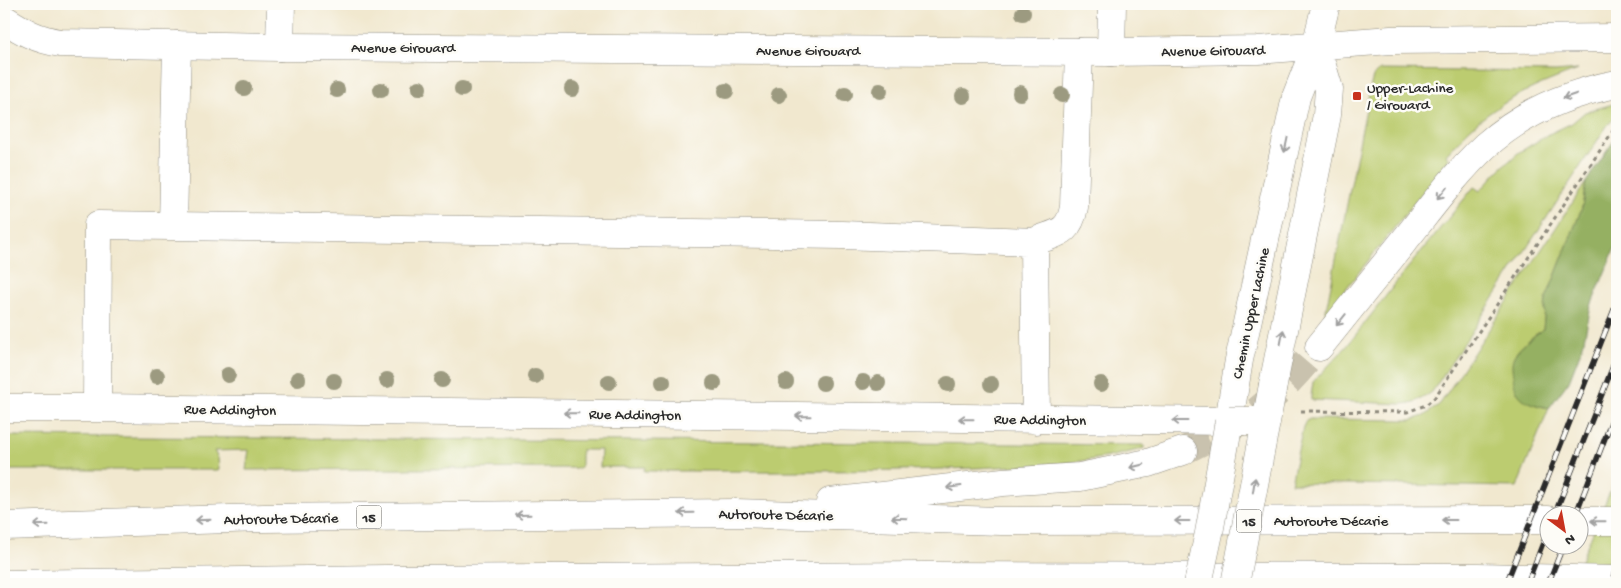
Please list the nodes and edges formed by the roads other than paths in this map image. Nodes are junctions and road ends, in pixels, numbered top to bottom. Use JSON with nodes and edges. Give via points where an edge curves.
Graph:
{"nodes":[{"id":1,"x":281,"y":4,"type":"edge"},
{"id":2,"x":1112,"y":4,"type":"edge"},
{"id":3,"x":1326,"y":4,"type":"edge"},
{"id":4,"x":4,"y":18,"type":"edge"},
{"id":5,"x":1617,"y":38,"type":"edge"},
{"id":6,"x":177,"y":45,"type":"junction"},
{"id":7,"x":1316,"y":46,"type":"junction"},
{"id":8,"x":280,"y":47,"type":"junction"},
{"id":9,"x":1079,"y":52,"type":"junction"},
{"id":10,"x":1111,"y":52,"type":"junction"},
{"id":11,"x":1617,"y":84,"type":"edge"},
{"id":12,"x":173,"y":226,"type":"junction"},
{"id":13,"x":1034,"y":242,"type":"junction"},
{"id":14,"x":1319,"y":347,"type":"tunnel mouth"},
{"id":15,"x":4,"y":408,"type":"edge"},
{"id":16,"x":97,"y":408,"type":"junction"},
{"id":17,"x":1036,"y":420,"type":"junction"},
{"id":18,"x":1266,"y":420,"type":"junction"},
{"id":19,"x":1229,"y":421,"type":"junction"},
{"id":20,"x":1183,"y":451,"type":"tunnel mouth"},
{"id":21,"x":734,"y":513,"type":"junction"},
{"id":22,"x":1538,"y":520,"type":"edge"},
{"id":23,"x":1588,"y":521,"type":"edge"},
{"id":24,"x":1617,"y":521,"type":"edge"},
{"id":25,"x":4,"y":526,"type":"edge"},
{"id":26,"x":1617,"y":580,"type":"edge"},
{"id":27,"x":5,"y":584,"type":"edge"},
{"id":28,"x":1198,"y":584,"type":"edge"},
{"id":29,"x":1235,"y":584,"type":"edge"}],
"edges":[{"from":1,"to":8,"type":"main road"},
{"from":2,"to":10,"type":"main road"},
{"from":3,"to":7,"type":"main road","name":"Chemin Upper Lachine"},
{"from":4,"to":6,"type":"main road","name":"Avenue Girouard","via":[[30,35],[60,44]]},
{"from":5,"to":7,"type":"main road","name":"Avenue Girouard","via":[[1391,40]]},
{"from":6,"to":8,"type":"main road","name":"Avenue Girouard"},
{"from":6,"to":12,"type":"main road"},
{"from":7,"to":10,"type":"main road","name":"Avenue Girouard"},
{"from":18,"to":7,"type":"main road","one_way":true,"bridge":true,"via":[[1327,115],[1329,89]]},
{"from":7,"to":19,"type":"main road","name":"Chemin Upper Lachine","one_way":true,"via":[[1296,97],[1239,360]]},
{"from":8,"to":9,"type":"main road","name":"Avenue Girouard"},
{"from":9,"to":10,"type":"main road","name":"Avenue Girouard"},
{"from":9,"to":13,"type":"main road","via":[[1072,219],[1059,232]]},
{"from":11,"to":14,"type":"main road","one_way":true,"via":[[1585,91],[1537,111],[1486,145],[1442,193]]},
{"from":12,"to":13,"type":"main road","via":[[832,235]]},
{"from":12,"to":16,"type":"main road","via":[[98,225]]},
{"from":13,"to":17,"type":"main road"},
{"from":15,"to":16,"type":"main road","name":"Rue Addington"},
{"from":17,"to":16,"type":"main road","name":"Rue Addington","one_way":true},
{"from":19,"to":17,"type":"main road","name":"Rue Addington","one_way":true},
{"from":18,"to":19,"type":"main road","name":"Rue Addington","bridge":true},
{"from":29,"to":18,"type":"main road","one_way":true,"bridge":true},
{"from":19,"to":28,"type":"main road","name":"Chemin Upper Lachine","bridge":true},
{"from":20,"to":21,"type":"main road","one_way":true,"via":[[1148,463],[1080,476]]},
{"from":22,"to":21,"type":"main road","name":"Autoroute Décarie","number":"15","one_way":true,"via":[[1001,521]]},
{"from":21,"to":25,"type":"main road","name":"Autoroute Décarie","number":"15","one_way":true,"via":[[264,518]]},
{"from":24,"to":23,"type":"main road","one_way":true},
{"from":26,"to":27,"type":"main road","via":[[916,576]]}]}
